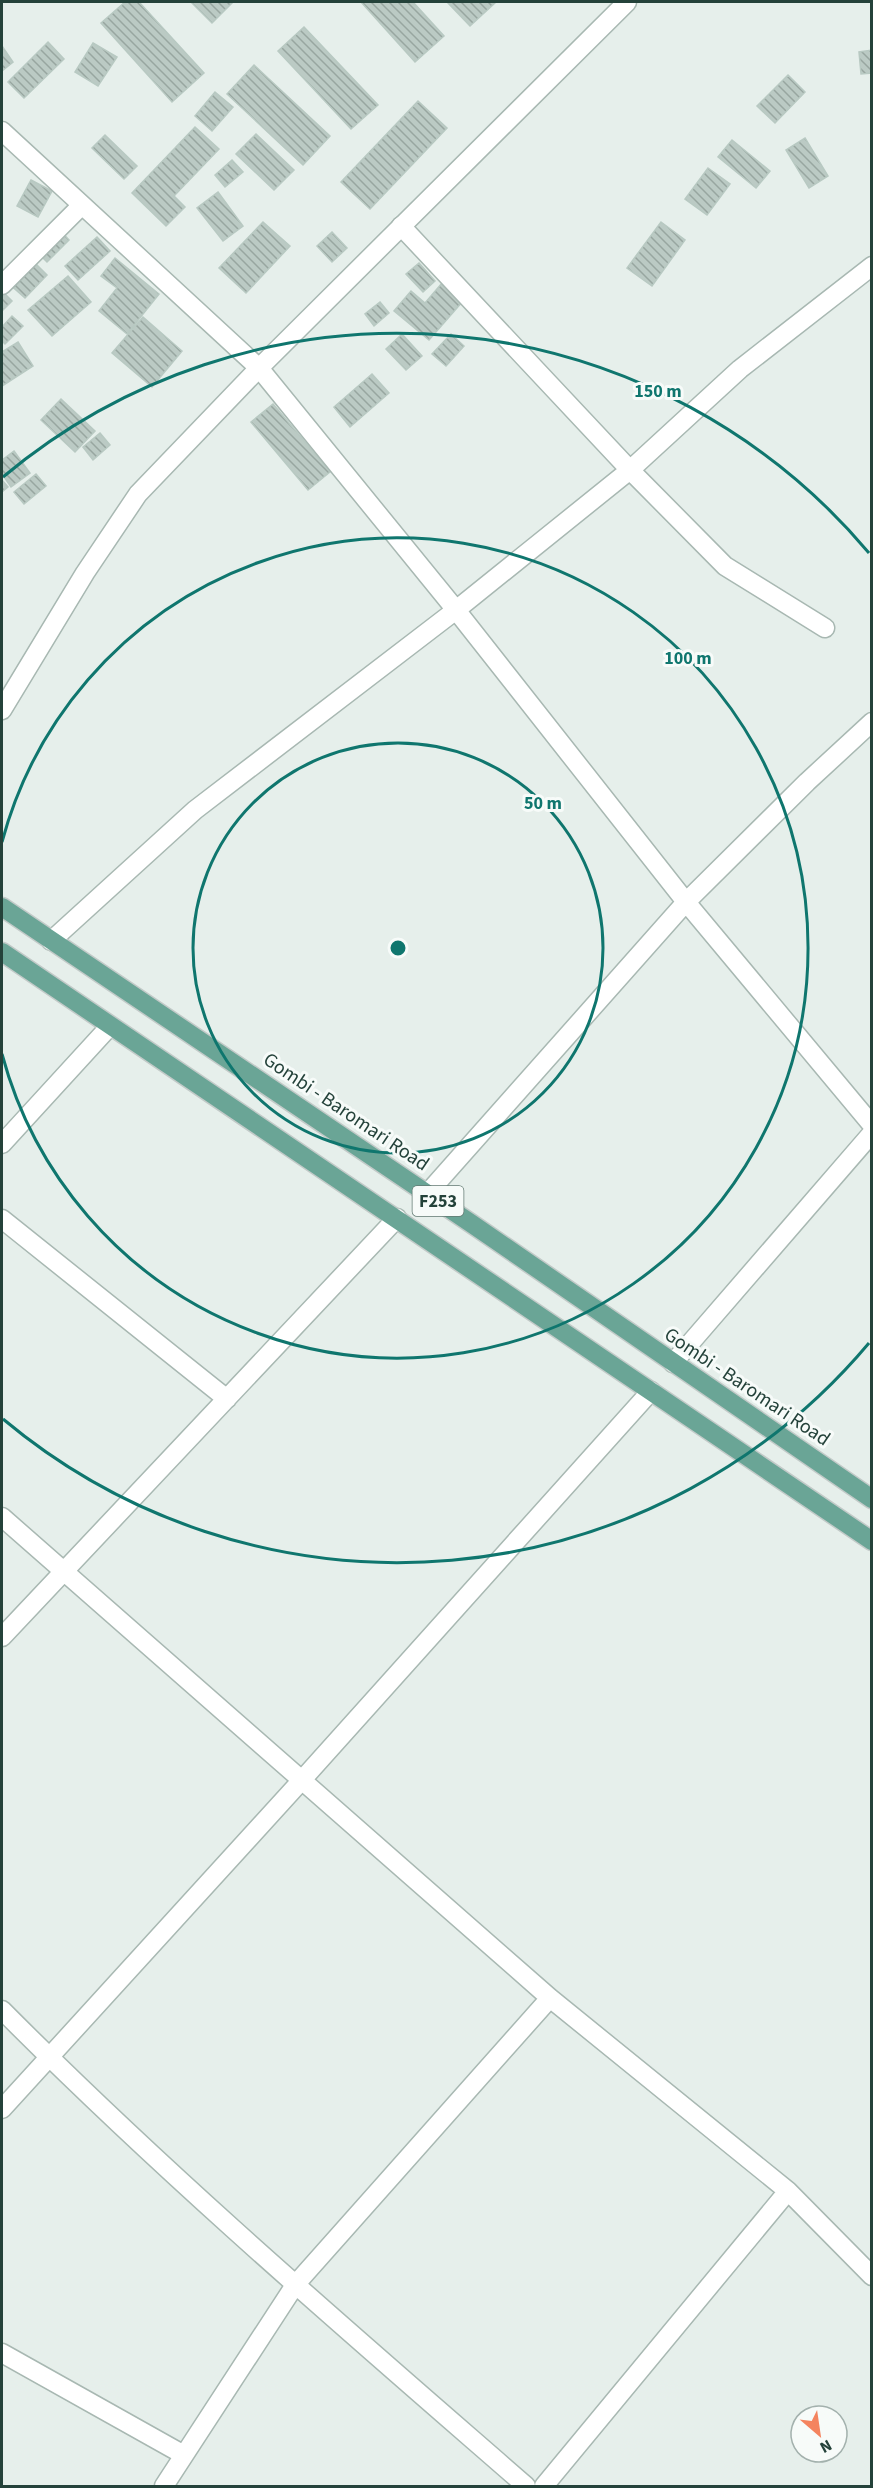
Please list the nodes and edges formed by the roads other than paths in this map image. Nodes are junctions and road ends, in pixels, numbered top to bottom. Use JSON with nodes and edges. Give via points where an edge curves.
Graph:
{"nodes":[{"id":1,"x":627,"y":2,"type":"edge"},
{"id":2,"x":2,"y":130,"type":"edge"},
{"id":3,"x":82,"y":205,"type":"junction"},
{"id":4,"x":401,"y":226,"type":"junction"},
{"id":5,"x":872,"y":266,"type":"edge"},
{"id":6,"x":2,"y":285,"type":"edge"},
{"id":7,"x":259,"y":368,"type":"junction"},
{"id":8,"x":630,"y":470,"type":"junction"},
{"id":9,"x":456,"y":610,"type":"junction"},
{"id":10,"x":825,"y":627,"type":"dead end"},
{"id":11,"x":2,"y":710,"type":"edge"},
{"id":12,"x":872,"y":722,"type":"edge"},
{"id":13,"x":686,"y":902,"type":"junction"},
{"id":14,"x":2,"y":906,"type":"edge"},
{"id":15,"x":51,"y":941,"type":"junction"},
{"id":16,"x":2,"y":952,"type":"edge"},
{"id":17,"x":110,"y":1026,"type":"junction"},
{"id":18,"x":872,"y":1125,"type":"edge"},
{"id":19,"x":872,"y":1133,"type":"edge"},
{"id":20,"x":2,"y":1144,"type":"edge"},
{"id":21,"x":428,"y":1194,"type":"junction"},
{"id":22,"x":397,"y":1218,"type":"junction"},
{"id":23,"x":2,"y":1219,"type":"edge"},
{"id":24,"x":674,"y":1363,"type":"junction"},
{"id":25,"x":651,"y":1391,"type":"junction"},
{"id":26,"x":227,"y":1399,"type":"junction"},
{"id":27,"x":872,"y":1499,"type":"edge"},
{"id":28,"x":2,"y":1517,"type":"edge"},
{"id":29,"x":872,"y":1541,"type":"edge"},
{"id":30,"x":63,"y":1572,"type":"junction"},
{"id":31,"x":2,"y":1637,"type":"edge"},
{"id":32,"x":301,"y":1781,"type":"junction"},
{"id":33,"x":550,"y":1998,"type":"junction"},
{"id":34,"x":2,"y":2010,"type":"edge"},
{"id":35,"x":49,"y":2057,"type":"junction"},
{"id":36,"x":2,"y":2109,"type":"edge"},
{"id":37,"x":788,"y":2191,"type":"junction"},
{"id":38,"x":872,"y":2276,"type":"edge"},
{"id":39,"x":295,"y":2285,"type":"junction"},
{"id":40,"x":2,"y":2353,"type":"edge"},
{"id":41,"x":184,"y":2455,"type":"junction"},
{"id":42,"x":164,"y":2487,"type":"edge"},
{"id":43,"x":526,"y":2487,"type":"edge"},
{"id":44,"x":544,"y":2487,"type":"edge"}],
"edges":[{"from":1,"to":4,"type":"street"},
{"from":2,"to":3,"type":"street"},
{"from":3,"to":6,"type":"street"},
{"from":3,"to":7,"type":"street"},
{"from":4,"to":7,"type":"street"},
{"from":4,"to":8,"type":"street"},
{"from":5,"to":8,"type":"street","via":[[740,369]]},
{"from":7,"to":9,"type":"street"},
{"from":7,"to":11,"type":"street","via":[[138,494]]},
{"from":8,"to":9,"type":"street"},
{"from":8,"to":10,"type":"street","via":[[725,566]]},
{"from":9,"to":13,"type":"street"},
{"from":9,"to":15,"type":"street","via":[[195,810]]},
{"from":12,"to":13,"type":"street"},
{"from":13,"to":18,"type":"street"},
{"from":13,"to":21,"type":"street"},
{"from":14,"to":15,"type":"main road","name":"Gombi - Baromari Road","number":"F253"},
{"from":15,"to":21,"type":"main road","name":"Gombi - Baromari Road","number":"F253"},
{"from":16,"to":17,"type":"main road","number":"F253"},
{"from":17,"to":20,"type":"street"},
{"from":17,"to":22,"type":"main road","number":"F253"},
{"from":19,"to":24,"type":"street"},
{"from":21,"to":24,"type":"main road","name":"Gombi - Baromari Road","number":"F253"},
{"from":22,"to":25,"type":"main road","number":"F253"},
{"from":22,"to":26,"type":"street"},
{"from":23,"to":26,"type":"street"},
{"from":24,"to":27,"type":"main road","name":"Gombi - Baromari Road","number":"F253"},
{"from":25,"to":29,"type":"main road","number":"F253"},
{"from":25,"to":32,"type":"street"},
{"from":26,"to":30,"type":"street"},
{"from":28,"to":30,"type":"street"},
{"from":30,"to":31,"type":"street"},
{"from":30,"to":32,"type":"street"},
{"from":32,"to":33,"type":"street"},
{"from":32,"to":35,"type":"street"},
{"from":33,"to":37,"type":"street"},
{"from":33,"to":39,"type":"street"},
{"from":34,"to":35,"type":"street"},
{"from":35,"to":36,"type":"street"},
{"from":35,"to":39,"type":"street"},
{"from":37,"to":38,"type":"street"},
{"from":37,"to":44,"type":"street"},
{"from":39,"to":41,"type":"street"},
{"from":39,"to":43,"type":"street"},
{"from":40,"to":41,"type":"street"},
{"from":41,"to":42,"type":"street"}]}
